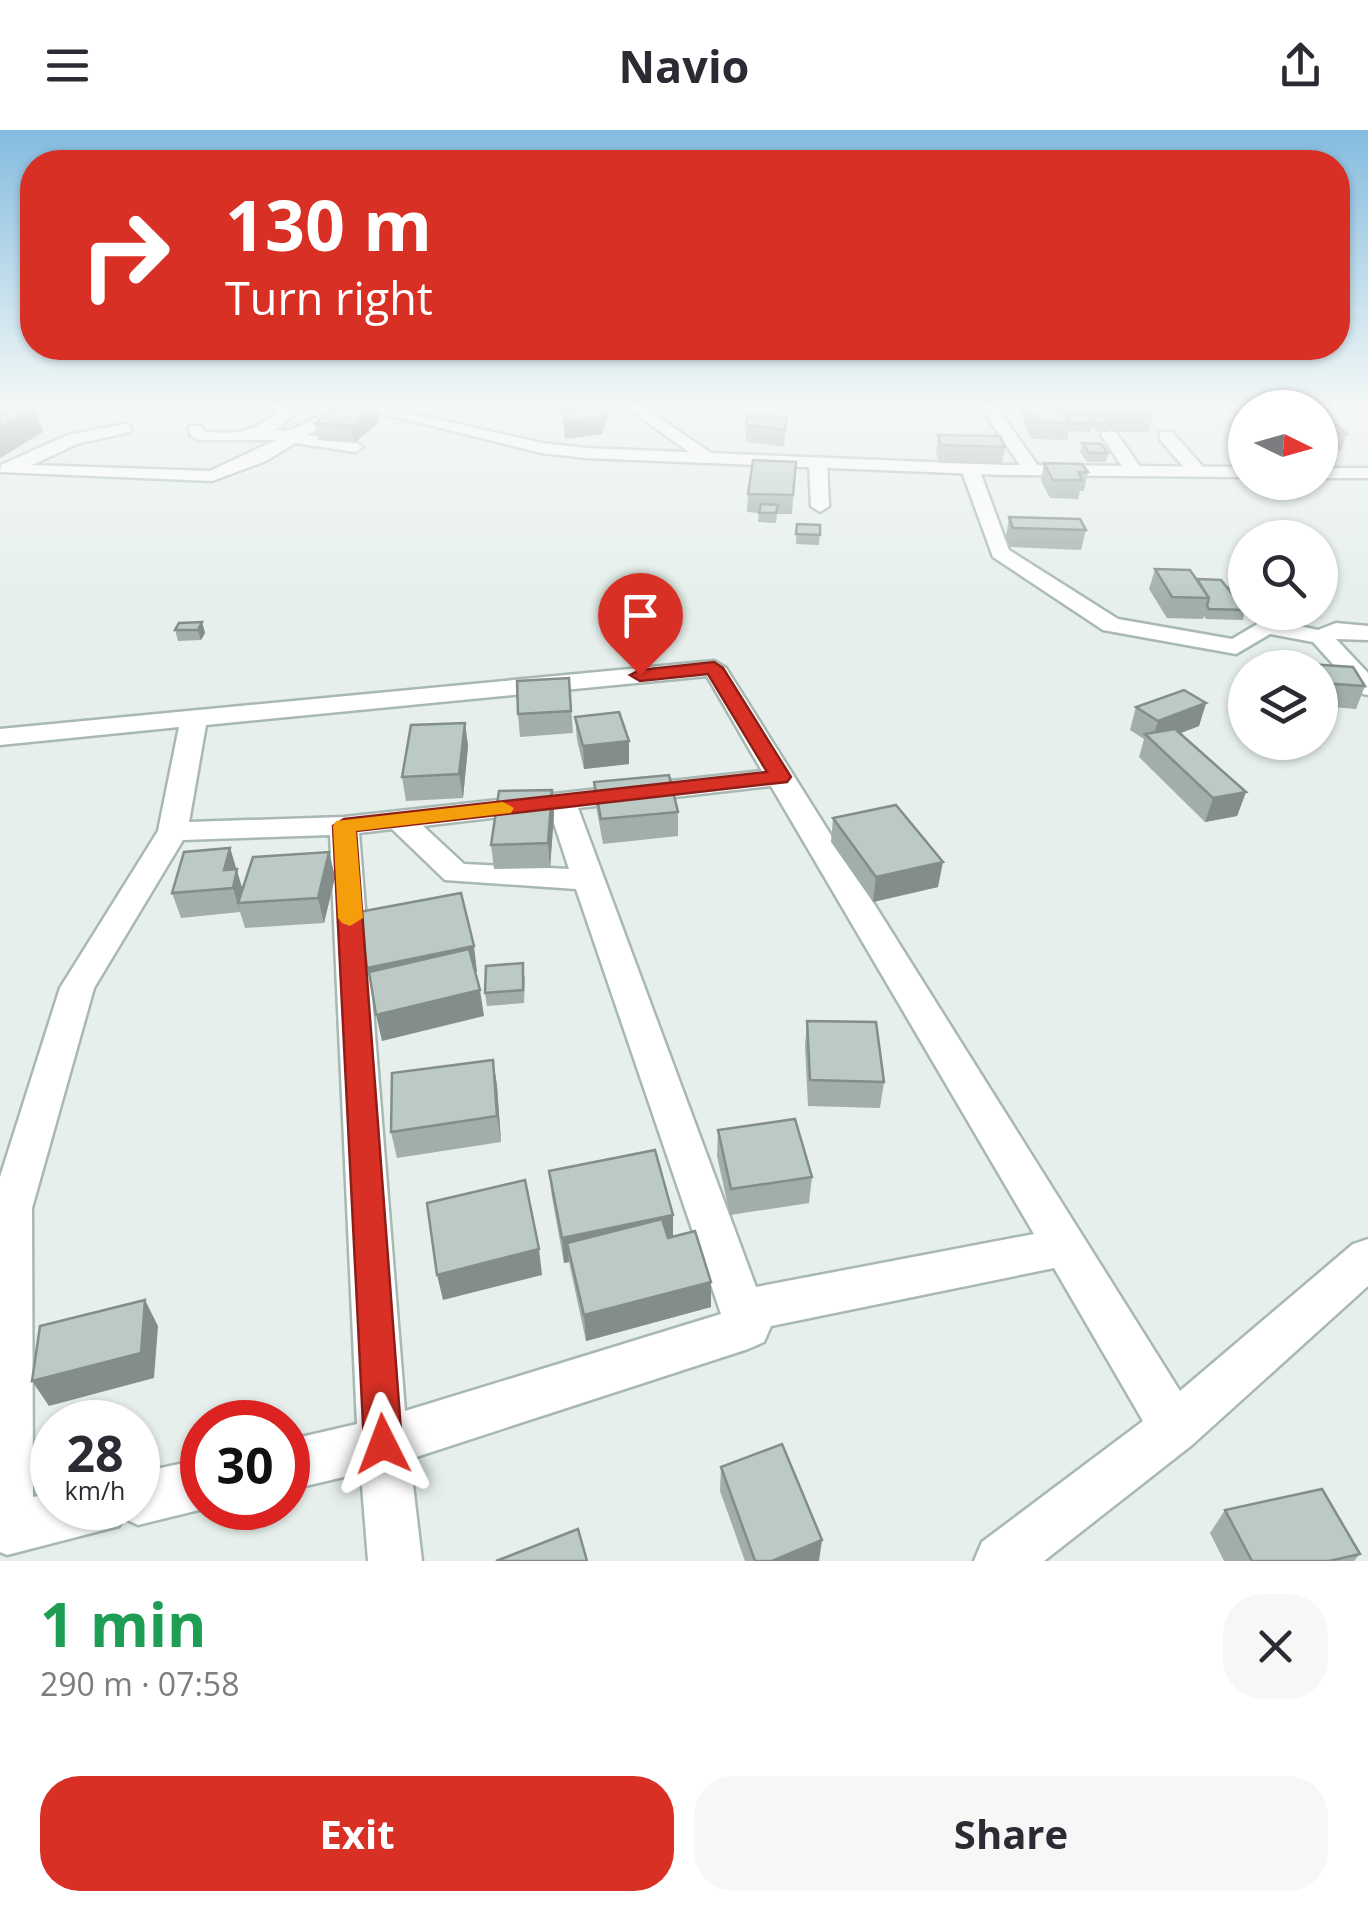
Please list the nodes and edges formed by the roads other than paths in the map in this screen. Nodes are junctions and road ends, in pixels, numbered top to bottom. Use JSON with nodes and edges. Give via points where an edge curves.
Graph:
{"nodes":[{"id":1,"x":65,"y":472,"type":"edge"},
{"id":2,"x":223,"y":472,"type":"edge"},
{"id":3,"x":818,"y":472,"type":"edge"},
{"id":4,"x":971,"y":472,"type":"edge"},
{"id":5,"x":1184,"y":472,"type":"edge"},
{"id":6,"x":1198,"y":472,"type":"joint"},
{"id":7,"x":1228,"y":472,"type":"edge"},
{"id":8,"x":1338,"y":473,"type":"edge"},
{"id":9,"x":1368,"y":473,"type":"edge"},
{"id":10,"x":820,"y":506,"type":"dead end"},
{"id":11,"x":1368,"y":634,"type":"edge"},
{"id":12,"x":1322,"y":637,"type":"junction"},
{"id":13,"x":1368,"y":688,"type":"edge"},
{"id":14,"x":194,"y":718,"type":"junction"},
{"id":15,"x":0,"y":737,"type":"edge"},
{"id":16,"x":780,"y":777,"type":"junction"},
{"id":17,"x":561,"y":802,"type":"junction"},
{"id":18,"x":398,"y":820,"type":"junction"},
{"id":19,"x":344,"y":826,"type":"junction"},
{"id":20,"x":173,"y":830,"type":"junction"},
{"id":21,"x":589,"y":880,"type":"junction"},
{"id":22,"x":6,"y":1208,"type":"edge"},
{"id":23,"x":1065,"y":1247,"type":"junction"},
{"id":24,"x":1368,"y":1258,"type":"edge"},
{"id":25,"x":742,"y":1311,"type":"junction"},
{"id":26,"x":1175,"y":1428,"type":"junction"},
{"id":27,"x":383,"y":1444,"type":"junction"},
{"id":28,"x":310,"y":1460,"type":"edge"},
{"id":29,"x":30,"y":1524,"type":"edge"},
{"id":30,"x":1005,"y":1560,"type":"edge"},
{"id":31,"x":395,"y":1561,"type":"edge"}],
"edges":[{"from":1,"to":2,"type":"street"},
{"from":3,"to":10,"type":"street"},
{"from":4,"to":12,"type":"street","via":[[1000,553],[1110,625],[1236,647],[1266,626]]},
{"from":5,"to":6,"type":"street"},
{"from":6,"to":7,"type":"street"},
{"from":8,"to":9,"type":"street"},
{"from":11,"to":12,"type":"street","via":[[1336,630]]},
{"from":12,"to":13,"type":"street"},
{"from":14,"to":15,"type":"street"},
{"from":14,"to":16,"type":"street","via":[[714,668]]},
{"from":14,"to":20,"type":"street"},
{"from":16,"to":17,"type":"street"},
{"from":16,"to":23,"type":"street"},
{"from":17,"to":18,"type":"street"},
{"from":17,"to":21,"type":"street"},
{"from":18,"to":19,"type":"street"},
{"from":18,"to":21,"type":"street","via":[[456,874]]},
{"from":19,"to":20,"type":"street"},
{"from":19,"to":27,"type":"street"},
{"from":20,"to":22,"type":"street","via":[[77,988]]},
{"from":21,"to":25,"type":"street"},
{"from":22,"to":29,"type":"street","via":[[8,1529]]},
{"from":23,"to":25,"type":"street"},
{"from":23,"to":26,"type":"street"},
{"from":24,"to":26,"type":"street"},
{"from":25,"to":27,"type":"street","via":[[748,1328]]},
{"from":26,"to":30,"type":"street"},
{"from":27,"to":28,"type":"street"},
{"from":27,"to":31,"type":"street"}]}
